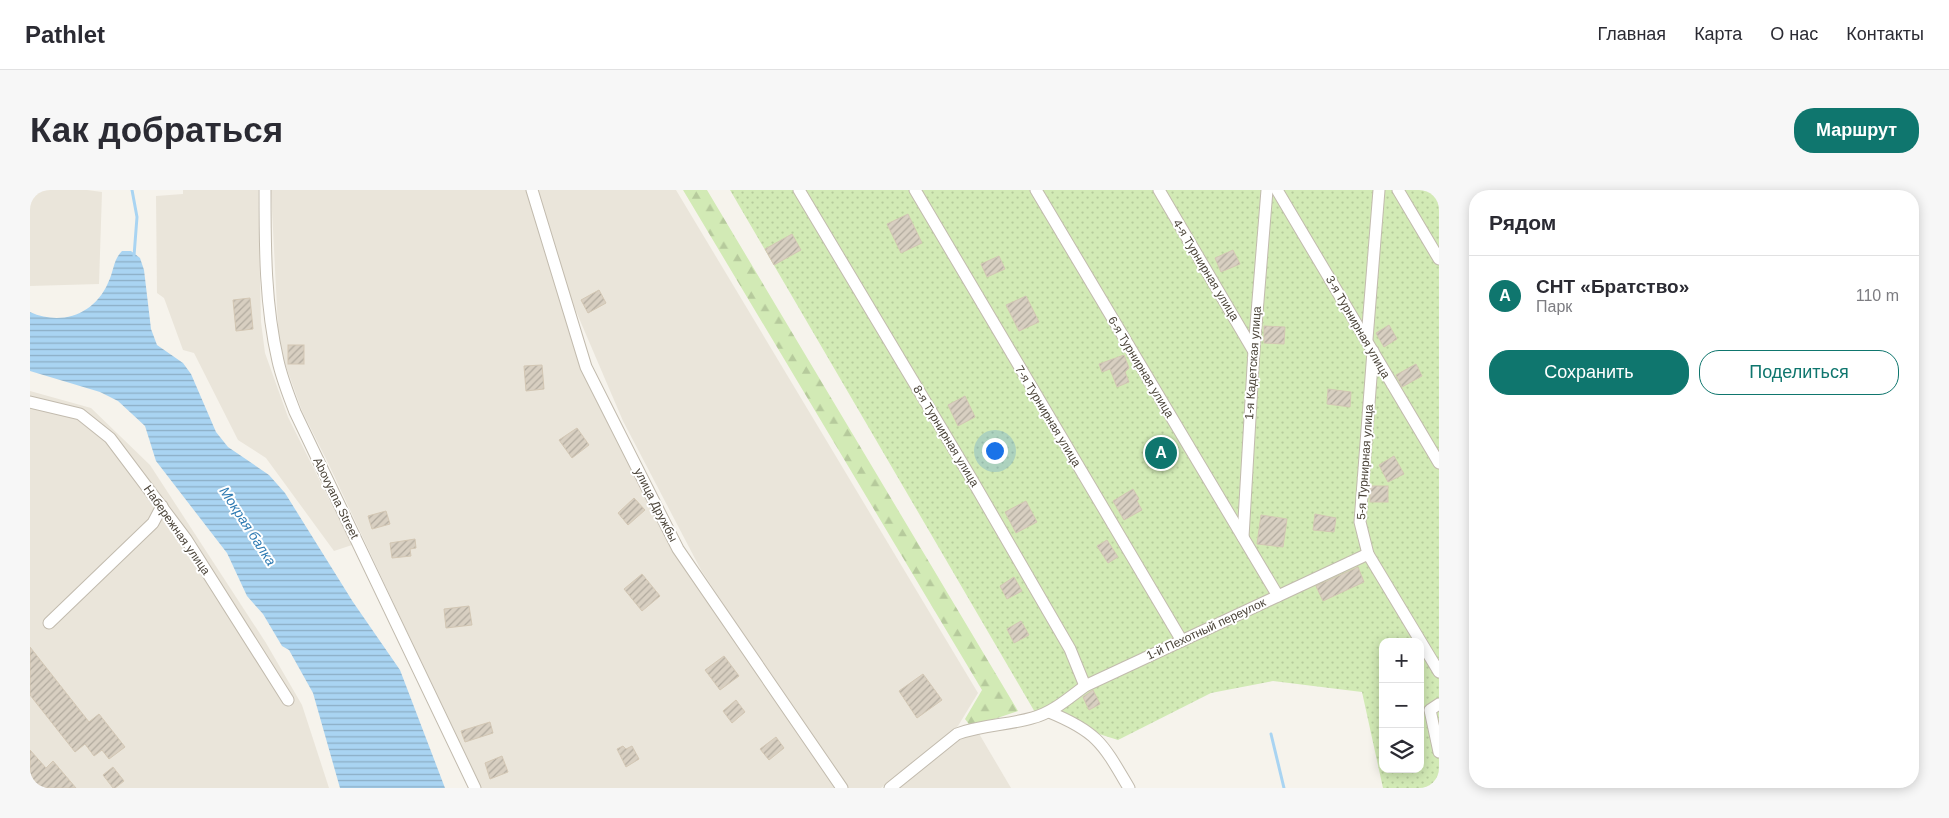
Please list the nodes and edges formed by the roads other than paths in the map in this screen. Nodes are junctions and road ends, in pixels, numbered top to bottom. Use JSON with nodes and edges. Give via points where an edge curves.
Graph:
{"nodes":[{"id":1,"x":264,"y":190,"type":"edge"},
{"id":2,"x":532,"y":190,"type":"edge"},
{"id":3,"x":799,"y":190,"type":"edge"},
{"id":4,"x":915,"y":190,"type":"edge"},
{"id":5,"x":1036,"y":190,"type":"edge"},
{"id":6,"x":1159,"y":190,"type":"edge"},
{"id":7,"x":1267,"y":190,"type":"edge"},
{"id":8,"x":1277,"y":190,"type":"edge"},
{"id":9,"x":1379,"y":190,"type":"edge"},
{"id":10,"x":1398,"y":190,"type":"edge"},
{"id":11,"x":1439,"y":258,"type":"edge"},
{"id":12,"x":1367,"y":339,"type":"junction"},
{"id":13,"x":1254,"y":350,"type":"junction"},
{"id":14,"x":1373,"y":351,"type":"junction"},
{"id":15,"x":30,"y":402,"type":"edge"},
{"id":16,"x":1439,"y":463,"type":"edge"},
{"id":17,"x":162,"y":506,"type":"junction"},
{"id":18,"x":1243,"y":537,"type":"junction"},
{"id":19,"x":1368,"y":554,"type":"junction"},
{"id":20,"x":1278,"y":596,"type":"junction"},
{"id":21,"x":49,"y":623,"type":"dead end"},
{"id":22,"x":1182,"y":641,"type":"junction"},
{"id":23,"x":1439,"y":672,"type":"edge"},
{"id":24,"x":1085,"y":686,"type":"junction"},
{"id":25,"x":288,"y":700,"type":"dead end"},
{"id":26,"x":1439,"y":704,"type":"edge"},
{"id":27,"x":1049,"y":712,"type":"junction"},
{"id":28,"x":1439,"y":752,"type":"edge"},
{"id":29,"x":475,"y":788,"type":"edge"},
{"id":30,"x":842,"y":788,"type":"edge"},
{"id":31,"x":890,"y":788,"type":"edge"},
{"id":32,"x":1129,"y":788,"type":"edge"}],
"edges":[{"from":1,"to":29,"type":"street","name":"Abovyana Street","via":[[266,262],[278,364],[295,412]]},
{"from":2,"to":30,"type":"street","name":"улица Дружбы","via":[[586,367],[678,549]]},
{"from":3,"to":24,"type":"street","name":"8-я Турнирная улица","via":[[986,503],[1070,649]]},
{"from":4,"to":22,"type":"street","name":"7-я Турнирная улица"},
{"from":5,"to":18,"type":"street","name":"6-я Турнирная улица"},
{"from":6,"to":13,"type":"street","name":"4-я Турнирная улица"},
{"from":7,"to":13,"type":"street","name":"1-я Кадетская улица"},
{"from":8,"to":12,"type":"street","name":"3-я Турнирная улица"},
{"from":9,"to":12,"type":"street"},
{"from":10,"to":11,"type":"street"},
{"from":12,"to":14,"type":"street","name":"3-я Турнирная улица"},
{"from":13,"to":18,"type":"street","name":"1-я Кадетская улица"},
{"from":14,"to":16,"type":"street","name":"3-я Турнирная улица"},
{"from":14,"to":19,"type":"street","name":"5-я Турнирная улица","via":[[1360,522]]},
{"from":15,"to":17,"type":"street","name":"Набережная улица","via":[[80,414],[110,438]]},
{"from":17,"to":21,"type":"street","via":[[153,523]]},
{"from":17,"to":25,"type":"street","name":"Набережная улица"},
{"from":18,"to":20,"type":"street","name":"6-я Турнирная улица"},
{"from":19,"to":20,"type":"street","name":"1-й Пехотный переулок"},
{"from":19,"to":23,"type":"street","name":"5-я Турнирная улица"},
{"from":20,"to":22,"type":"street","name":"1-й Пехотный переулок"},
{"from":22,"to":24,"type":"street","name":"1-й Пехотный переулок"},
{"from":24,"to":27,"type":"street","name":"1-й Пехотный переулок"},
{"from":26,"to":28,"type":"street","via":[[1430,710]]},
{"from":27,"to":31,"type":"street","name":"1-й Пехотный переулок","via":[[957,734]]},
{"from":27,"to":32,"type":"street","via":[[1075,722],[1100,741]]}]}
